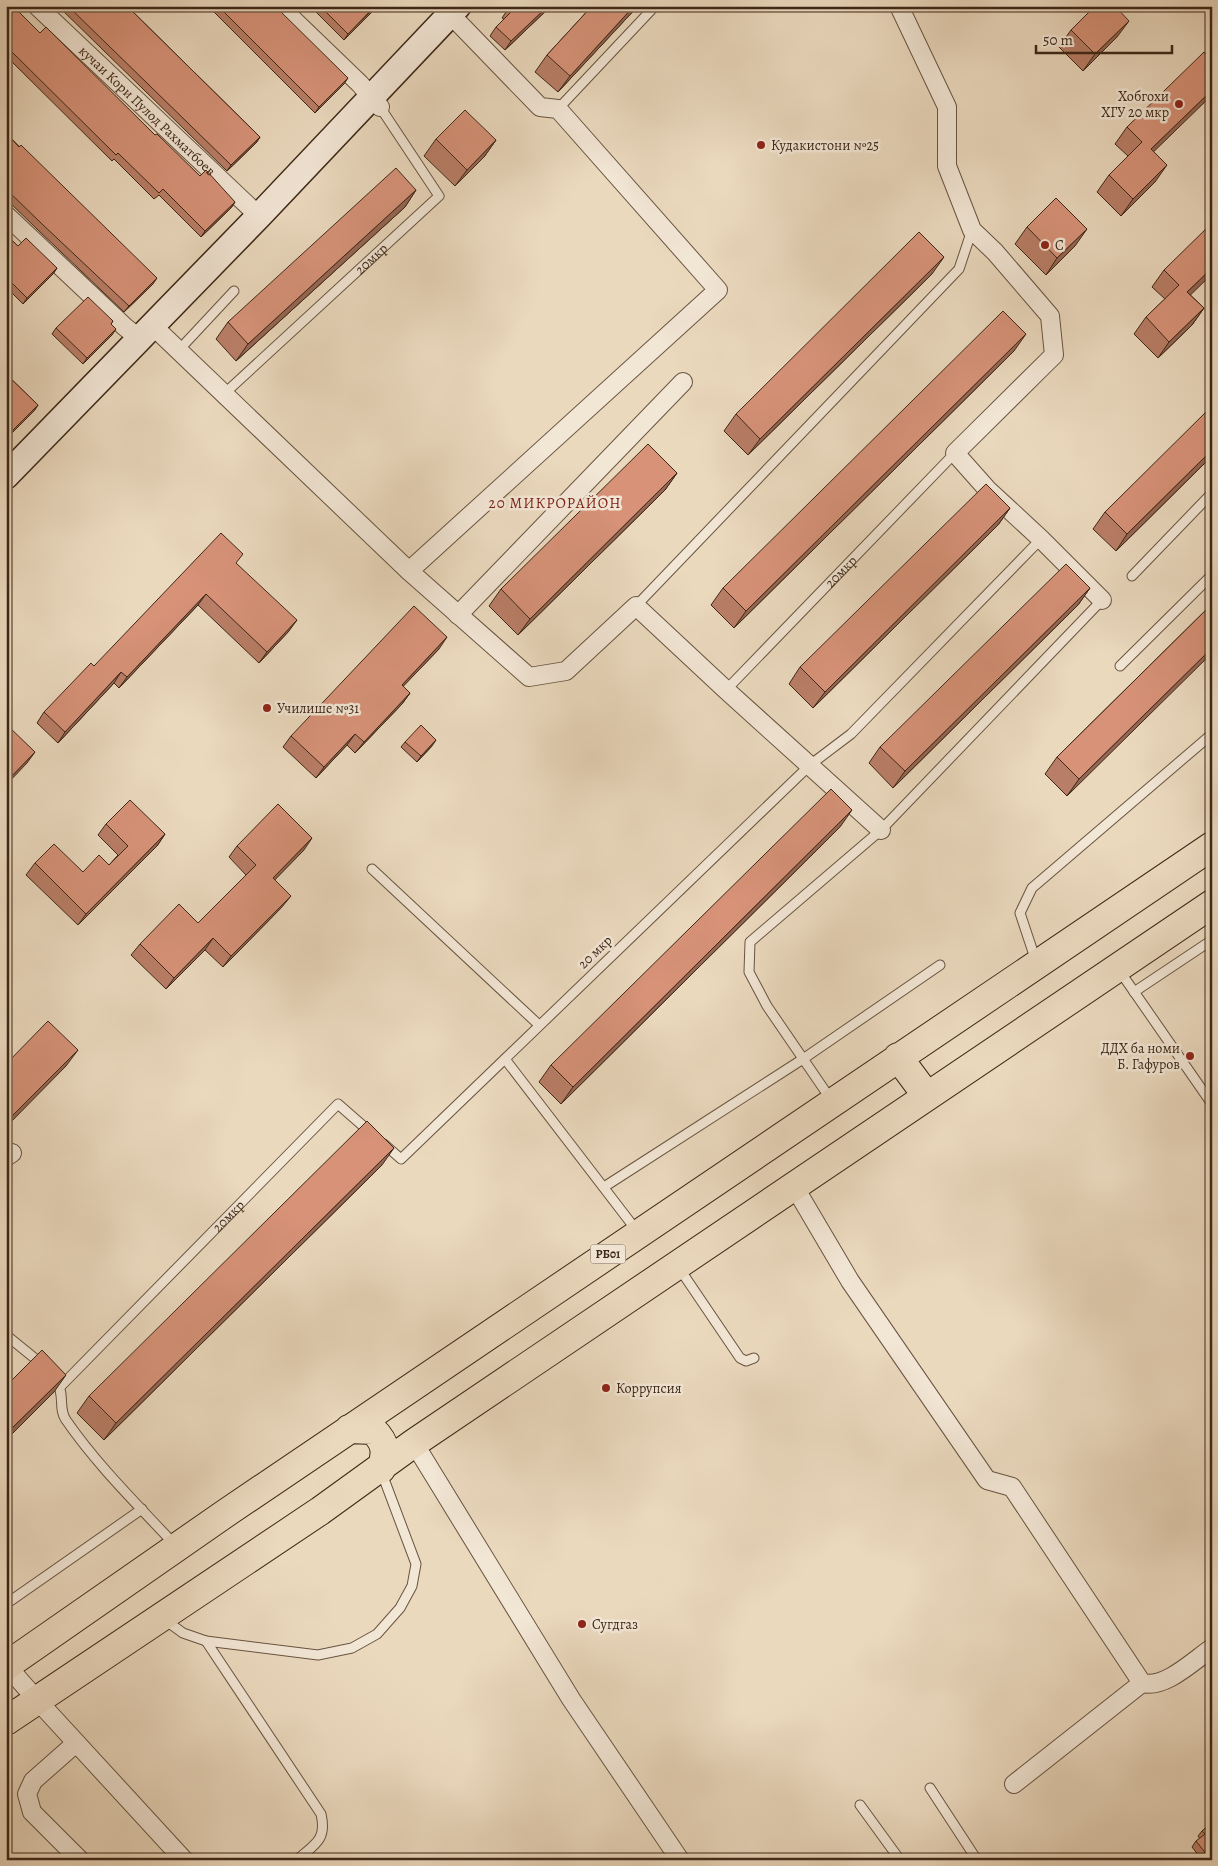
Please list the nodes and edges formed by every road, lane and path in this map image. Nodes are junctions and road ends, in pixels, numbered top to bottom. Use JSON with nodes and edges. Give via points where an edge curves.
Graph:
{"nodes":[{"id":1,"x":37,"y":6,"type":"edge"},
{"id":2,"x":279,"y":6,"type":"edge"},
{"id":3,"x":655,"y":6,"type":"edge"},
{"id":4,"x":900,"y":6,"type":"edge"},
{"id":5,"x":454,"y":10,"type":"edge"},
{"id":6,"x":376,"y":103,"type":"junction"},
{"id":7,"x":558,"y":108,"type":"junction"},
{"id":8,"x":6,"y":215,"type":"edge"},
{"id":9,"x":259,"y":216,"type":"junction"},
{"id":10,"x":972,"y":230,"type":"junction"},
{"id":11,"x":234,"y":291,"type":"dead end"},
{"id":12,"x":147,"y":333,"type":"junction"},
{"id":13,"x":178,"y":352,"type":"junction"},
{"id":14,"x":683,"y":382,"type":"dead end"},
{"id":15,"x":224,"y":394,"type":"junction"},
{"id":16,"x":955,"y":453,"type":"junction"},
{"id":17,"x":8,"y":470,"type":"edge"},
{"id":18,"x":1212,"y":493,"type":"edge"},
{"id":19,"x":1042,"y":539,"type":"junction"},
{"id":20,"x":409,"y":571,"type":"junction"},
{"id":21,"x":1212,"y":575,"type":"edge"},
{"id":22,"x":1132,"y":576,"type":"dead end"},
{"id":23,"x":1102,"y":600,"type":"joint"},
{"id":24,"x":636,"y":606,"type":"junction"},
{"id":25,"x":458,"y":615,"type":"junction"},
{"id":26,"x":1120,"y":666,"type":"dead end"},
{"id":27,"x":726,"y":690,"type":"junction"},
{"id":28,"x":1212,"y":734,"type":"edge"},
{"id":29,"x":810,"y":765,"type":"junction"},
{"id":30,"x":881,"y":830,"type":"junction"},
{"id":31,"x":1212,"y":846,"type":"edge"},
{"id":32,"x":372,"y":869,"type":"dead end"},
{"id":33,"x":1212,"y":904,"type":"edge"},
{"id":34,"x":1212,"y":940,"type":"edge"},
{"id":35,"x":1037,"y":964,"type":"junction"},
{"id":36,"x":940,"y":965,"type":"dead end"},
{"id":37,"x":1117,"y":968,"type":"junction"},
{"id":38,"x":1134,"y":992,"type":"junction"},
{"id":39,"x":539,"y":1025,"type":"junction"},
{"id":40,"x":898,"y":1057,"type":"junction"},
{"id":41,"x":505,"y":1059,"type":"junction"},
{"id":42,"x":803,"y":1059,"type":"junction"},
{"id":43,"x":927,"y":1096,"type":"junction"},
{"id":44,"x":833,"y":1102,"type":"junction"},
{"id":45,"x":1212,"y":1104,"type":"edge"},
{"id":46,"x":401,"y":1159,"type":"joint"},
{"id":47,"x":794,"y":1186,"type":"junction"},
{"id":48,"x":604,"y":1187,"type":"junction"},
{"id":49,"x":639,"y":1233,"type":"junction"},
{"id":50,"x":677,"y":1265,"type":"junction"},
{"id":51,"x":7,"y":1339,"type":"edge"},
{"id":52,"x":754,"y":1358,"type":"dead end"},
{"id":53,"x":60,"y":1387,"type":"junction"},
{"id":54,"x":389,"y":1402,"type":"junction"},
{"id":55,"x":349,"y":1429,"type":"junction"},
{"id":56,"x":414,"y":1443,"type":"junction"},
{"id":57,"x":381,"y":1468,"type":"junction"},
{"id":58,"x":142,"y":1509,"type":"junction"},
{"id":59,"x":177,"y":1547,"type":"junction"},
{"id":60,"x":6,"y":1604,"type":"edge"},
{"id":61,"x":161,"y":1617,"type":"junction"},
{"id":62,"x":206,"y":1641,"type":"junction"},
{"id":63,"x":1212,"y":1648,"type":"edge"},
{"id":64,"x":7,"y":1666,"type":"edge"},
{"id":65,"x":1142,"y":1683,"type":"junction"},
{"id":66,"x":37,"y":1700,"type":"junction"},
{"id":67,"x":6,"y":1721,"type":"edge"},
{"id":68,"x":76,"y":1743,"type":"junction"},
{"id":69,"x":1014,"y":1784,"type":"dead end"},
{"id":70,"x":930,"y":1788,"type":"dead end"},
{"id":71,"x":860,"y":1805,"type":"dead end"},
{"id":72,"x":80,"y":1860,"type":"edge"},
{"id":73,"x":184,"y":1860,"type":"edge"},
{"id":74,"x":298,"y":1860,"type":"edge"},
{"id":75,"x":680,"y":1860,"type":"edge"},
{"id":76,"x":900,"y":1860,"type":"edge"},
{"id":77,"x":977,"y":1860,"type":"edge"}],
"edges":[{"from":1,"to":9,"type":"street","name":"кучаи Кори Пулод Рахматбоев"},
{"from":2,"to":6,"type":"street"},
{"from":3,"to":7,"type":"lane"},
{"from":4,"to":10,"type":"street","via":[[947,106],[947,166]]},
{"from":5,"to":6,"type":"main road"},
{"from":5,"to":7,"type":"street","via":[[540,107]]},
{"from":6,"to":9,"type":"main road"},
{"from":6,"to":15,"type":"lane","name":"20мкр","via":[[439,196]]},
{"from":7,"to":20,"type":"street","via":[[718,290]]},
{"from":8,"to":12,"type":"street","via":[[125,328]]},
{"from":9,"to":12,"type":"main road"},
{"from":10,"to":16,"type":"street","name":"20мкр","via":[[1050,316],[1054,355]]},
{"from":10,"to":24,"type":"lane","via":[[959,269]]},
{"from":11,"to":13,"type":"lane"},
{"from":12,"to":13,"type":"street"},
{"from":12,"to":17,"type":"main road"},
{"from":13,"to":15,"type":"street"},
{"from":14,"to":25,"type":"street"},
{"from":15,"to":20,"type":"street"},
{"from":16,"to":19,"type":"street","via":[[987,489]]},
{"from":16,"to":27,"type":"lane","name":"20мкр"},
{"from":18,"to":22,"type":"lane"},
{"from":19,"to":23,"type":"street"},
{"from":19,"to":29,"type":"lane","via":[[851,734]]},
{"from":20,"to":25,"type":"street"},
{"from":21,"to":26,"type":"lane"},
{"from":23,"to":30,"type":"lane"},
{"from":24,"to":25,"type":"street","via":[[566,671],[529,677]]},
{"from":24,"to":27,"type":"street"},
{"from":27,"to":29,"type":"street"},
{"from":28,"to":35,"type":"lane","via":[[1032,888],[1020,913]]},
{"from":29,"to":30,"type":"street"},
{"from":29,"to":39,"type":"lane","name":"20 мкр"},
{"from":30,"to":42,"type":"lane","via":[[750,942],[749,972],[767,1006]]},
{"from":31,"to":35,"type":"highway","number":"РБ01"},
{"from":32,"to":39,"type":"lane"},
{"from":33,"to":37,"type":"highway"},
{"from":34,"to":38,"type":"lane"},
{"from":35,"to":40,"type":"highway","number":"РБ01"},
{"from":36,"to":42,"type":"lane"},
{"from":37,"to":38,"type":"lane"},
{"from":37,"to":43,"type":"highway"},
{"from":38,"to":45,"type":"lane"},
{"from":39,"to":41,"type":"lane","name":"20 мкр"},
{"from":40,"to":43,"type":"highway"},
{"from":40,"to":44,"type":"highway","number":"РБ01"},
{"from":41,"to":46,"type":"lane","name":"20 мкр"},
{"from":41,"to":48,"type":"lane"},
{"from":42,"to":44,"type":"lane"},
{"from":42,"to":48,"type":"lane"},
{"from":43,"to":47,"type":"highway"},
{"from":44,"to":49,"type":"highway","number":"РБ01"},
{"from":46,"to":53,"type":"lane","name":"20мкр","via":[[338,1104]]},
{"from":47,"to":50,"type":"highway"},
{"from":47,"to":65,"type":"street","via":[[850,1281],[987,1480],[1012,1487]]},
{"from":48,"to":49,"type":"lane"},
{"from":49,"to":54,"type":"highway","number":"РБ01"},
{"from":50,"to":52,"type":"lane","via":[[740,1358],[746,1361]]},
{"from":50,"to":56,"type":"highway"},
{"from":51,"to":53,"type":"lane","via":[[45,1367]]},
{"from":53,"to":58,"type":"lane","via":[[64,1417],[88,1450]]},
{"from":54,"to":55,"type":"highway","number":"РБ01"},
{"from":54,"to":56,"type":"highway","via":[[384,1417],[391,1437]]},
{"from":55,"to":57,"type":"highway","via":[[373,1430],[381,1438],[386,1450]]},
{"from":55,"to":59,"type":"highway","number":"РБ01"},
{"from":56,"to":57,"type":"highway"},
{"from":56,"to":75,"type":"street","via":[[571,1699]]},
{"from":57,"to":61,"type":"highway"},
{"from":57,"to":62,"type":"lane","via":[[416,1564],[412,1586],[400,1608],[377,1634],[352,1648],[318,1655]]},
{"from":58,"to":59,"type":"lane"},
{"from":58,"to":60,"type":"lane"},
{"from":59,"to":64,"type":"highway","number":"РБ01"},
{"from":61,"to":62,"type":"lane","via":[[183,1633]]},
{"from":61,"to":66,"type":"highway"},
{"from":62,"to":74,"type":"lane","via":[[321,1814],[324,1828],[320,1839]]},
{"from":63,"to":65,"type":"street","via":[[1164,1682]]},
{"from":64,"to":66,"type":"street"},
{"from":65,"to":69,"type":"street"},
{"from":66,"to":67,"type":"highway"},
{"from":66,"to":68,"type":"street"},
{"from":68,"to":72,"type":"street","via":[[32,1781],[27,1794],[32,1812]]},
{"from":68,"to":73,"type":"street"},
{"from":70,"to":77,"type":"lane"},
{"from":71,"to":76,"type":"lane"}]}
